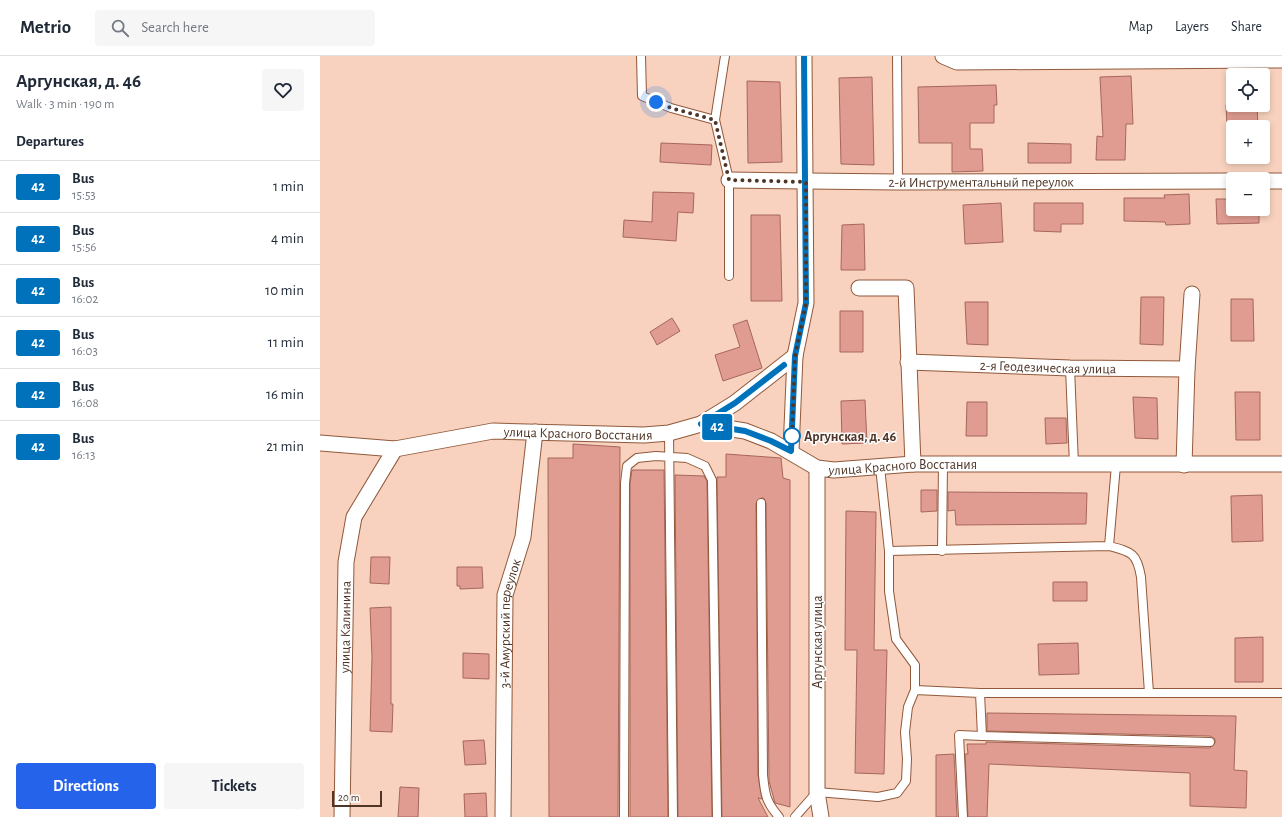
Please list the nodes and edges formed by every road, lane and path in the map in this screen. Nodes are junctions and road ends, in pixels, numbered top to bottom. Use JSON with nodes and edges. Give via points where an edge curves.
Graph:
{"nodes":[{"id":1,"x":641,"y":56,"type":"edge"},
{"id":2,"x":725,"y":56,"type":"edge"},
{"id":3,"x":804,"y":56,"type":"edge"},
{"id":4,"x":897,"y":56,"type":"edge"},
{"id":5,"x":942,"y":56,"type":"edge"},
{"id":6,"x":1282,"y":60,"type":"edge"},
{"id":7,"x":715,"y":120,"type":"junction"},
{"id":8,"x":729,"y":180,"type":"junction"},
{"id":9,"x":1226,"y":181,"type":"edge"},
{"id":10,"x":1270,"y":181,"type":"edge"},
{"id":11,"x":1282,"y":181,"type":"edge"},
{"id":12,"x":806,"y":182,"type":"junction"},
{"id":13,"x":898,"y":182,"type":"junction"},
{"id":14,"x":729,"y":276,"type":"dead end"},
{"id":15,"x":859,"y":288,"type":"dead end"},
{"id":16,"x":1192,"y":294,"type":"dead end"},
{"id":17,"x":795,"y":356,"type":"junction"},
{"id":18,"x":908,"y":362,"type":"junction"},
{"id":19,"x":1070,"y":368,"type":"junction"},
{"id":20,"x":1187,"y":369,"type":"junction"},
{"id":21,"x":701,"y":424,"type":"junction"},
{"id":22,"x":534,"y":432,"type":"junction"},
{"id":23,"x":669,"y":433,"type":"junction"},
{"id":24,"x":320,"y":443,"type":"edge"},
{"id":25,"x":395,"y":449,"type":"junction"},
{"id":26,"x":791,"y":451,"type":"junction"},
{"id":27,"x":670,"y":457,"type":"junction"},
{"id":28,"x":914,"y":464,"type":"junction"},
{"id":29,"x":1282,"y":464,"type":"edge"},
{"id":30,"x":943,"y":465,"type":"junction"},
{"id":31,"x":1074,"y":465,"type":"junction"},
{"id":32,"x":1116,"y":465,"type":"junction"},
{"id":33,"x":1184,"y":465,"type":"junction"},
{"id":34,"x":880,"y":467,"type":"junction"},
{"id":35,"x":817,"y":468,"type":"junction"},
{"id":36,"x":761,"y":503,"type":"dead end"},
{"id":37,"x":1109,"y":546,"type":"junction"},
{"id":38,"x":889,"y":551,"type":"junction"},
{"id":39,"x":942,"y":551,"type":"junction"},
{"id":40,"x":915,"y":690,"type":"junction"},
{"id":41,"x":980,"y":693,"type":"junction"},
{"id":42,"x":1149,"y":693,"type":"junction"},
{"id":43,"x":1282,"y":693,"type":"edge"},
{"id":44,"x":982,"y":736,"type":"junction"},
{"id":45,"x":1210,"y":742,"type":"dead end"},
{"id":46,"x":817,"y":792,"type":"junction"},
{"id":47,"x":342,"y":817,"type":"edge"},
{"id":48,"x":502,"y":817,"type":"edge"},
{"id":49,"x":624,"y":817,"type":"edge"},
{"id":50,"x":673,"y":817,"type":"edge"},
{"id":51,"x":717,"y":817,"type":"edge"},
{"id":52,"x":779,"y":817,"type":"edge"},
{"id":53,"x":795,"y":817,"type":"edge"},
{"id":54,"x":821,"y":817,"type":"edge"},
{"id":55,"x":963,"y":817,"type":"edge"}],
"edges":[{"from":1,"to":7,"type":"lane","via":[[642,96],[671,108]]},
{"from":2,"to":7,"type":"lane"},
{"from":3,"to":12,"type":"street"},
{"from":4,"to":13,"type":"lane"},
{"from":5,"to":6,"type":"street","via":[[957,62]]},
{"from":7,"to":8,"type":"lane"},
{"from":8,"to":12,"type":"street","name":"2-й Инструментальный переулок"},
{"from":8,"to":14,"type":"lane"},
{"from":9,"to":13,"type":"street","name":"2-й Инструментальный переулок"},
{"from":10,"to":11,"type":"street"},
{"from":12,"to":13,"type":"street","name":"2-й Инструментальный переулок"},
{"from":12,"to":17,"type":"street","via":[[806,303]]},
{"from":15,"to":18,"type":"street","via":[[906,288]]},
{"from":16,"to":20,"type":"street"},
{"from":17,"to":21,"type":"street","via":[[735,403]]},
{"from":17,"to":26,"type":"street"},
{"from":18,"to":19,"type":"street","name":"2-я Геодезическая улица"},
{"from":18,"to":28,"type":"street"},
{"from":19,"to":20,"type":"street","name":"2-я Геодезическая улица"},
{"from":19,"to":31,"type":"lane"},
{"from":20,"to":33,"type":"street"},
{"from":21,"to":23,"type":"street","name":"улица Красного Восстания"},
{"from":21,"to":26,"type":"street","name":"улица Красного Восстания","via":[[745,431]]},
{"from":22,"to":23,"type":"street","name":"улица Красного Восстания","via":[[644,435]]},
{"from":22,"to":25,"type":"street","name":"улица Красного Восстания","via":[[493,431]]},
{"from":22,"to":48,"type":"street","name":"3-й Амурский переулок","via":[[523,537],[505,594]]},
{"from":23,"to":27,"type":"lane"},
{"from":24,"to":25,"type":"street","name":"улица Красного Восстания"},
{"from":25,"to":47,"type":"street","name":"улица Калинина","via":[[354,517],[346,562]]},
{"from":26,"to":35,"type":"street","name":"улица Красного Восстания"},
{"from":27,"to":49,"type":"lane","via":[[637,458],[627,466]]},
{"from":27,"to":50,"type":"lane"},
{"from":27,"to":51,"type":"lane","via":[[687,458],[705,466],[712,480]]},
{"from":28,"to":30,"type":"street","name":"улица Красного Восстания"},
{"from":28,"to":34,"type":"street","name":"улица Красного Восстания"},
{"from":29,"to":33,"type":"street","name":"улица Красного Восстания"},
{"from":30,"to":31,"type":"street","name":"улица Красного Восстания"},
{"from":30,"to":39,"type":"lane"},
{"from":31,"to":32,"type":"street","name":"улица Красного Восстания"},
{"from":32,"to":33,"type":"street","name":"улица Красного Восстания"},
{"from":32,"to":37,"type":"lane"},
{"from":34,"to":35,"type":"street","name":"улица Красного Восстания","via":[[834,470]]},
{"from":34,"to":38,"type":"lane"},
{"from":35,"to":46,"type":"street","name":"Аргунская улица"},
{"from":36,"to":52,"type":"lane","via":[[763,775],[765,796]]},
{"from":37,"to":39,"type":"lane"},
{"from":37,"to":42,"type":"lane","via":[[1130,552],[1139,562]]},
{"from":38,"to":39,"type":"lane"},
{"from":38,"to":40,"type":"lane","via":[[889,591],[896,638],[915,665]]},
{"from":40,"to":41,"type":"lane"},
{"from":40,"to":46,"type":"lane","via":[[908,707],[905,732],[908,760],[906,781],[897,793],[878,797]]},
{"from":41,"to":42,"type":"lane"},
{"from":41,"to":44,"type":"lane"},
{"from":42,"to":43,"type":"lane"},
{"from":44,"to":45,"type":"lane"},
{"from":44,"to":55,"type":"lane","via":[[959,735]]},
{"from":46,"to":53,"type":"lane"},
{"from":46,"to":54,"type":"street","name":"Аргунская улица"}]}
